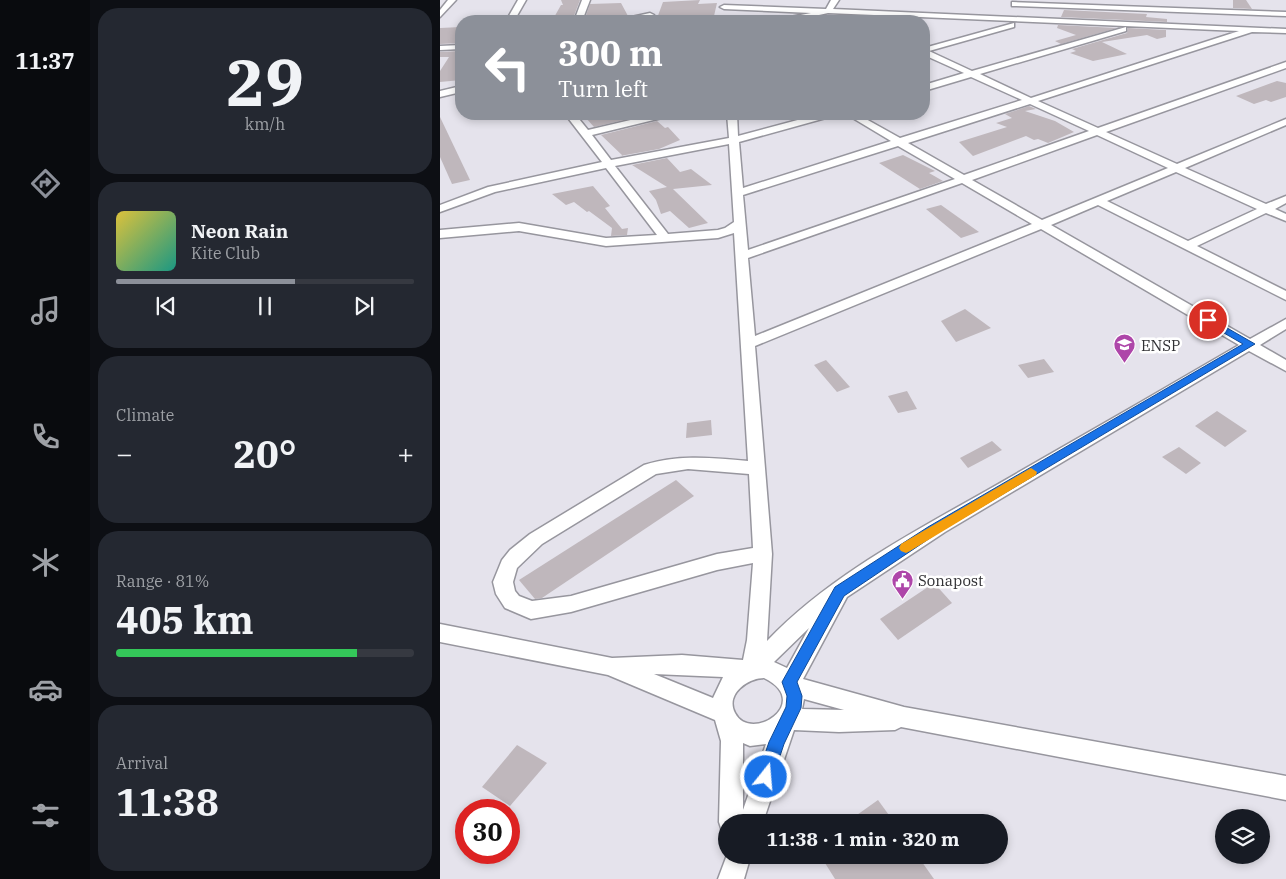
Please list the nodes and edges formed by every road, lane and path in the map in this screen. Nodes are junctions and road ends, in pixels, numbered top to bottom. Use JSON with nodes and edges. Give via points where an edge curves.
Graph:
{"nodes":[{"id":1,"x":452,"y":0,"type":"edge"},
{"id":2,"x":522,"y":0,"type":"edge"},
{"id":3,"x":586,"y":0,"type":"edge"},
{"id":4,"x":835,"y":0,"type":"edge"},
{"id":5,"x":1192,"y":0,"type":"edge"},
{"id":6,"x":1017,"y":2,"type":"edge"},
{"id":7,"x":724,"y":7,"type":"edge"},
{"id":8,"x":1189,"y":10,"type":"junction"},
{"id":9,"x":831,"y":12,"type":"junction"},
{"id":10,"x":1286,"y":14,"type":"edge"},
{"id":11,"x":440,"y":15,"type":"edge"},
{"id":12,"x":513,"y":15,"type":"edge"},
{"id":13,"x":580,"y":15,"type":"edge"},
{"id":14,"x":815,"y":15,"type":"edge"},
{"id":15,"x":839,"y":15,"type":"edge"},
{"id":16,"x":902,"y":15,"type":"edge"},
{"id":17,"x":930,"y":16,"type":"edge"},
{"id":18,"x":1007,"y":20,"type":"junction"},
{"id":19,"x":1026,"y":21,"type":"junction"},
{"id":20,"x":1137,"y":25,"type":"junction"},
{"id":21,"x":1186,"y":27,"type":"junction"},
{"id":22,"x":1250,"y":30,"type":"junction"},
{"id":23,"x":1286,"y":31,"type":"edge"},
{"id":24,"x":440,"y":48,"type":"edge"},
{"id":25,"x":455,"y":48,"type":"edge"},
{"id":26,"x":930,"y":49,"type":"edge"},
{"id":27,"x":930,"y":54,"type":"edge"},
{"id":28,"x":1286,"y":64,"type":"edge"},
{"id":29,"x":971,"y":74,"type":"junction"},
{"id":30,"x":930,"y":86,"type":"edge"},
{"id":31,"x":455,"y":90,"type":"edge"},
{"id":32,"x":440,"y":94,"type":"edge"},
{"id":33,"x":1030,"y":101,"type":"junction"},
{"id":34,"x":574,"y":120,"type":"edge"},
{"id":35,"x":642,"y":120,"type":"edge"},
{"id":36,"x":732,"y":120,"type":"edge"},
{"id":37,"x":808,"y":120,"type":"edge"},
{"id":38,"x":861,"y":120,"type":"edge"},
{"id":39,"x":1286,"y":122,"type":"edge"},
{"id":40,"x":1098,"y":132,"type":"junction"},
{"id":41,"x":585,"y":134,"type":"junction"},
{"id":42,"x":734,"y":140,"type":"junction"},
{"id":43,"x":899,"y":142,"type":"junction"},
{"id":44,"x":608,"y":164,"type":"junction"},
{"id":45,"x":1177,"y":168,"type":"junction"},
{"id":46,"x":964,"y":180,"type":"junction"},
{"id":47,"x":737,"y":193,"type":"junction"},
{"id":48,"x":1286,"y":199,"type":"edge"},
{"id":49,"x":1099,"y":201,"type":"junction"},
{"id":50,"x":440,"y":209,"type":"edge"},
{"id":51,"x":1266,"y":209,"type":"junction"},
{"id":52,"x":1286,"y":218,"type":"edge"},
{"id":53,"x":739,"y":224,"type":"junction"},
{"id":54,"x":1042,"y":224,"type":"junction"},
{"id":55,"x":440,"y":234,"type":"edge"},
{"id":56,"x":666,"y":239,"type":"junction"},
{"id":57,"x":1188,"y":246,"type":"junction"},
{"id":58,"x":741,"y":256,"type":"junction"},
{"id":59,"x":1286,"y":296,"type":"edge"},
{"id":60,"x":1286,"y":323,"type":"edge"},
{"id":61,"x":747,"y":344,"type":"junction"},
{"id":62,"x":1250,"y":344,"type":"junction"},
{"id":63,"x":1286,"y":366,"type":"edge"},
{"id":64,"x":756,"y":468,"type":"junction"},
{"id":65,"x":763,"y":554,"type":"junction"},
{"id":66,"x":840,"y":592,"type":"junction"},
{"id":67,"x":440,"y":632,"type":"edge"},
{"id":68,"x":609,"y":666,"type":"junction"},
{"id":69,"x":752,"y":669,"type":"junction"},
{"id":70,"x":791,"y":684,"type":"junction"},
{"id":71,"x":904,"y":718,"type":"junction"},
{"id":72,"x":727,"y":719,"type":"junction"},
{"id":73,"x":786,"y":721,"type":"junction"},
{"id":74,"x":1286,"y":788,"type":"edge"},
{"id":75,"x":731,"y":814,"type":"edge"},
{"id":76,"x":754,"y":814,"type":"edge"}],
"edges":[{"from":1,"to":11,"type":"street"},
{"from":2,"to":12,"type":"street"},
{"from":3,"to":13,"type":"street"},
{"from":4,"to":9,"type":"street"},
{"from":5,"to":8,"type":"street"},
{"from":6,"to":8,"type":"street"},
{"from":6,"to":18,"type":"street"},
{"from":7,"to":9,"type":"street"},
{"from":8,"to":10,"type":"street"},
{"from":8,"to":21,"type":"street"},
{"from":9,"to":14,"type":"street"},
{"from":9,"to":15,"type":"street"},
{"from":9,"to":16,"type":"street"},
{"from":17,"to":18,"type":"street"},
{"from":18,"to":19,"type":"street"},
{"from":19,"to":20,"type":"street"},
{"from":19,"to":26,"type":"street"},
{"from":20,"to":21,"type":"street"},
{"from":20,"to":29,"type":"street"},
{"from":21,"to":22,"type":"street"},
{"from":22,"to":23,"type":"street"},
{"from":22,"to":33,"type":"street"},
{"from":24,"to":25,"type":"street"},
{"from":27,"to":29,"type":"street"},
{"from":28,"to":40,"type":"street"},
{"from":29,"to":30,"type":"street"},
{"from":29,"to":33,"type":"street"},
{"from":31,"to":32,"type":"street"},
{"from":33,"to":40,"type":"street"},
{"from":33,"to":43,"type":"street"},
{"from":34,"to":41,"type":"street"},
{"from":35,"to":41,"type":"street"},
{"from":36,"to":42,"type":"street"},
{"from":37,"to":42,"type":"street"},
{"from":38,"to":43,"type":"street"},
{"from":39,"to":45,"type":"street"},
{"from":40,"to":45,"type":"street"},
{"from":40,"to":46,"type":"street"},
{"from":41,"to":44,"type":"street"},
{"from":42,"to":44,"type":"street"},
{"from":42,"to":47,"type":"street"},
{"from":43,"to":46,"type":"street"},
{"from":43,"to":47,"type":"street"},
{"from":44,"to":50,"type":"street","via":[[492,189]]},
{"from":44,"to":56,"type":"street"},
{"from":45,"to":49,"type":"street"},
{"from":45,"to":51,"type":"street"},
{"from":46,"to":54,"type":"street"},
{"from":46,"to":58,"type":"street"},
{"from":47,"to":53,"type":"street"},
{"from":48,"to":51,"type":"street"},
{"from":49,"to":54,"type":"street"},
{"from":49,"to":57,"type":"street"},
{"from":51,"to":52,"type":"street"},
{"from":51,"to":57,"type":"street"},
{"from":53,"to":56,"type":"street","via":[[718,234]]},
{"from":53,"to":58,"type":"street"},
{"from":54,"to":61,"type":"street"},
{"from":54,"to":62,"type":"street"},
{"from":55,"to":56,"type":"street","via":[[519,227],[606,242]]},
{"from":57,"to":59,"type":"street"},
{"from":58,"to":61,"type":"street"},
{"from":60,"to":62,"type":"street"},
{"from":61,"to":64,"type":"street"},
{"from":62,"to":63,"type":"street"},
{"from":62,"to":66,"type":"street","via":[[932,530]]},
{"from":64,"to":65,"type":"street"},
{"from":64,"to":65,"type":"street","via":[[682,464],[650,469],[536,539],[509,564],[503,582],[512,602],[531,610],[545,609],[717,562]]},
{"from":65,"to":69,"type":"street"},
{"from":66,"to":69,"type":"street","via":[[795,627]]},
{"from":66,"to":70,"type":"street"},
{"from":67,"to":68,"type":"street"},
{"from":68,"to":69,"type":"street","via":[[693,664]]},
{"from":68,"to":72,"type":"street"},
{"from":69,"to":70,"type":"street","via":[[774,670]]},
{"from":69,"to":72,"type":"street","via":[[738,676],[725,693],[723,703]]},
{"from":70,"to":71,"type":"street"},
{"from":70,"to":73,"type":"street","via":[[793,708]]},
{"from":71,"to":73,"type":"street"},
{"from":71,"to":74,"type":"street"},
{"from":72,"to":73,"type":"street","via":[[741,733],[756,736],[772,732]]},
{"from":72,"to":75,"type":"street","via":[[732,741]]},
{"from":73,"to":76,"type":"street"}]}
